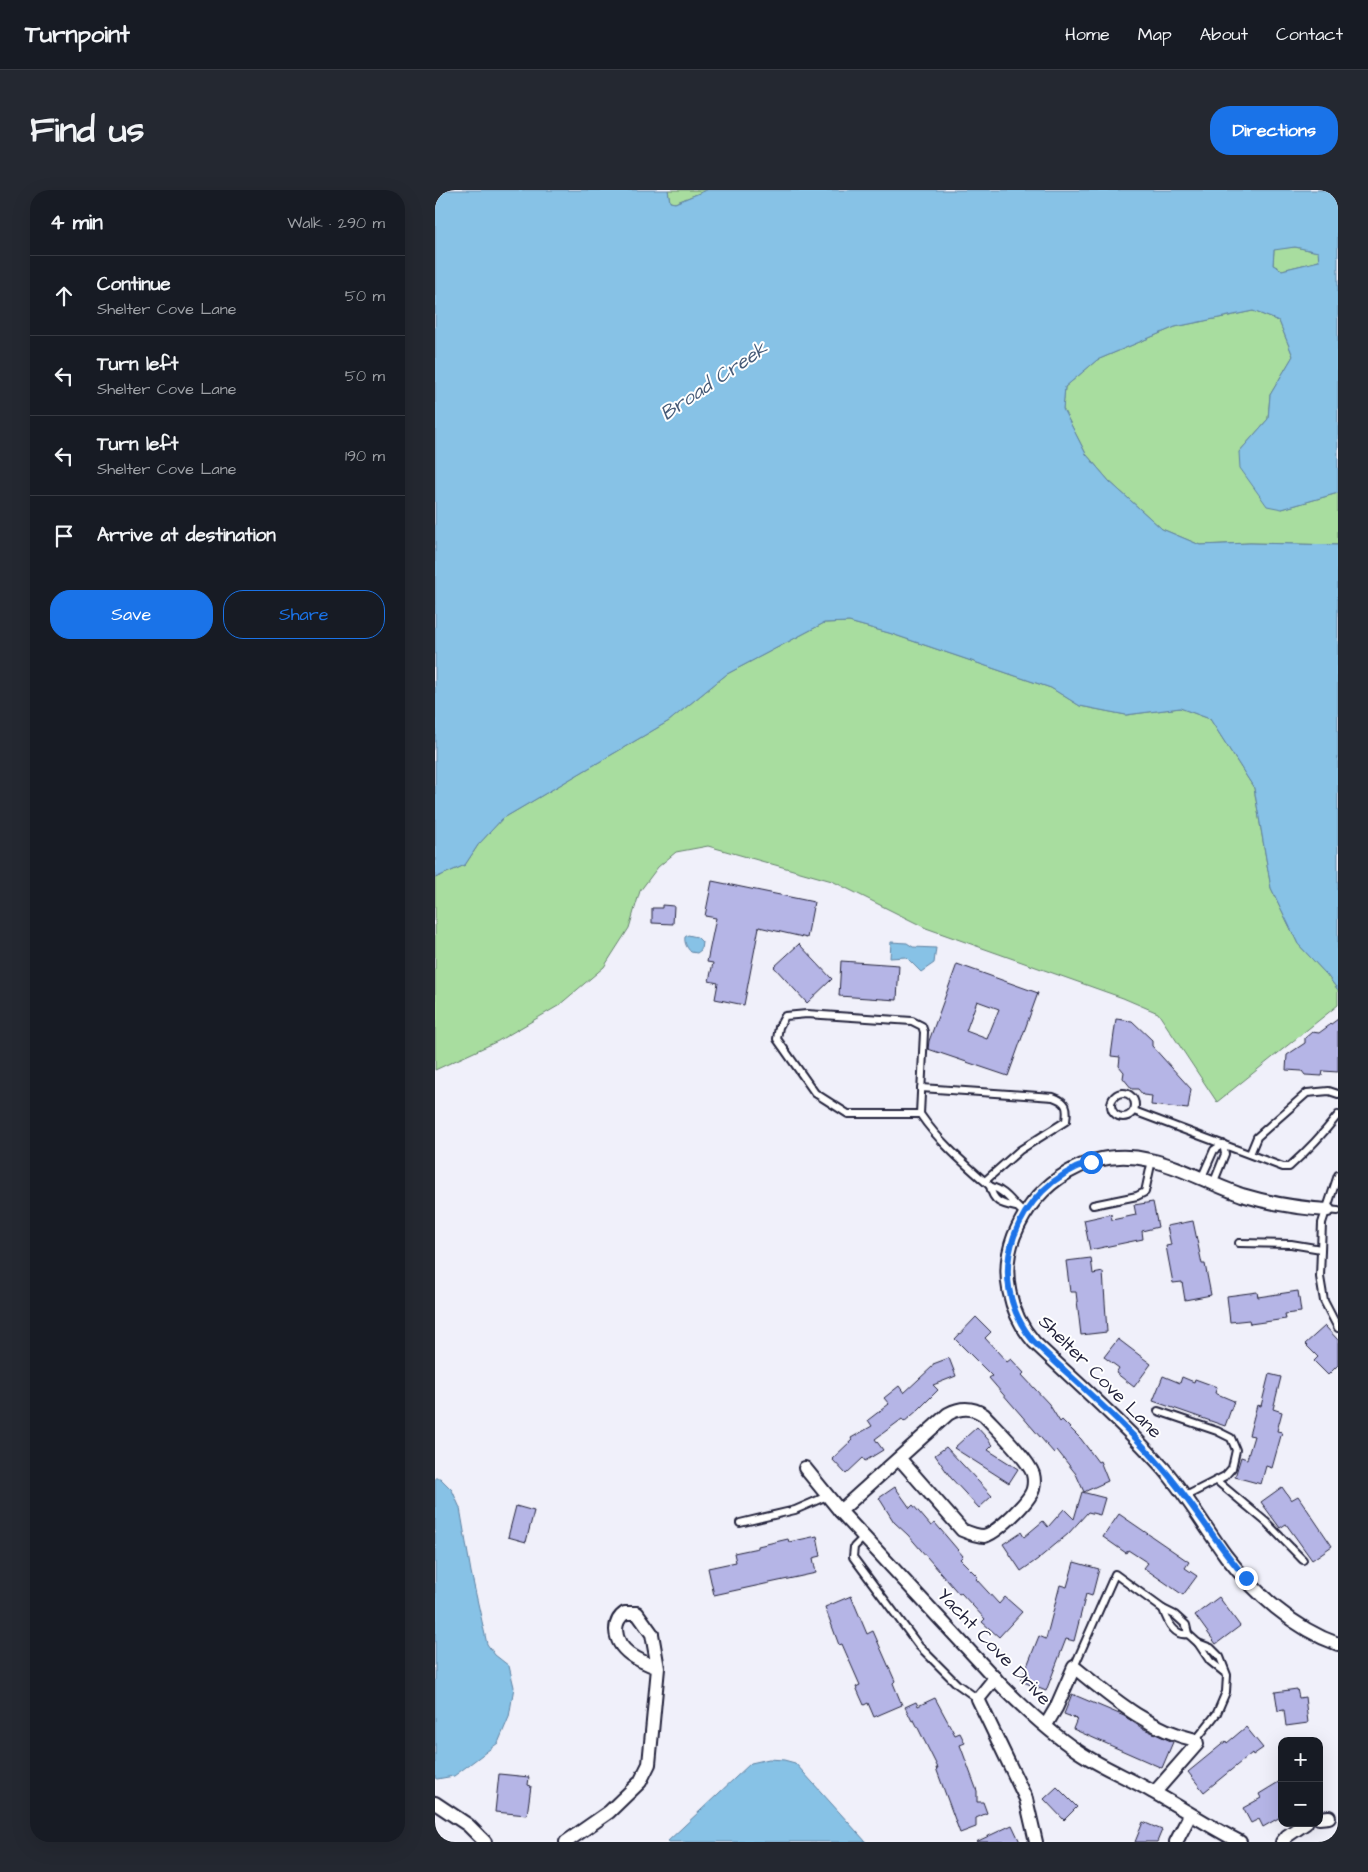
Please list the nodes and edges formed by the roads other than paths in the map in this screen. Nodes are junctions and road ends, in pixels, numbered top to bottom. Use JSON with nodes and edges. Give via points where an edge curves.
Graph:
{"nodes":[{"id":1,"x":921,"y":1088,"type":"junction"},
{"id":2,"x":1338,"y":1094,"type":"edge"},
{"id":3,"x":1134,"y":1110,"type":"dead end"},
{"id":4,"x":919,"y":1114,"type":"junction"},
{"id":5,"x":1338,"y":1115,"type":"edge"},
{"id":6,"x":1223,"y":1144,"type":"junction"},
{"id":7,"x":1250,"y":1154,"type":"junction"},
{"id":8,"x":1152,"y":1160,"type":"junction"},
{"id":9,"x":1338,"y":1175,"type":"edge"},
{"id":10,"x":1201,"y":1179,"type":"junction"},
{"id":11,"x":988,"y":1184,"type":"junction"},
{"id":12,"x":1213,"y":1184,"type":"junction"},
{"id":13,"x":1093,"y":1205,"type":"dead end"},
{"id":14,"x":1020,"y":1210,"type":"junction"},
{"id":15,"x":1333,"y":1211,"type":"edge"},
{"id":16,"x":1239,"y":1243,"type":"dead end"},
{"id":17,"x":1321,"y":1250,"type":"junction"},
{"id":18,"x":1338,"y":1328,"type":"edge"},
{"id":19,"x":1158,"y":1410,"type":"dead end"},
{"id":20,"x":899,"y":1458,"type":"junction"},
{"id":21,"x":805,"y":1468,"type":"dead end"},
{"id":22,"x":1217,"y":1481,"type":"junction"},
{"id":23,"x":827,"y":1496,"type":"junction"},
{"id":24,"x":1184,"y":1497,"type":"junction"},
{"id":25,"x":840,"y":1511,"type":"junction"},
{"id":26,"x":740,"y":1523,"type":"dead end"},
{"id":27,"x":864,"y":1537,"type":"junction"},
{"id":28,"x":1303,"y":1560,"type":"dead end"},
{"id":29,"x":1163,"y":1610,"type":"junction"},
{"id":30,"x":1188,"y":1634,"type":"junction"},
{"id":31,"x":1338,"y":1644,"type":"edge"},
{"id":32,"x":1074,"y":1667,"type":"junction"},
{"id":33,"x":658,"y":1668,"type":"dead end"},
{"id":34,"x":995,"y":1678,"type":"junction"},
{"id":35,"x":978,"y":1699,"type":"junction"},
{"id":36,"x":1046,"y":1725,"type":"junction"},
{"id":37,"x":1196,"y":1740,"type":"junction"},
{"id":38,"x":1155,"y":1792,"type":"junction"},
{"id":39,"x":435,"y":1803,"type":"edge"},
{"id":40,"x":1190,"y":1815,"type":"junction"},
{"id":41,"x":1300,"y":1827,"type":"edge"},
{"id":42,"x":485,"y":1842,"type":"edge"},
{"id":43,"x":566,"y":1842,"type":"edge"},
{"id":44,"x":1036,"y":1842,"type":"edge"},
{"id":45,"x":1176,"y":1842,"type":"edge"},
{"id":46,"x":1240,"y":1842,"type":"edge"},
{"id":47,"x":1282,"y":1842,"type":"edge"}],
"edges":[{"from":1,"to":4,"type":"lane"},
{"from":1,"to":4,"type":"lane","via":[[924,1032],[913,1021],[795,1014],[785,1016],[779,1027],[777,1038],[805,1080],[815,1093],[833,1106],[848,1114]]},
{"from":1,"to":11,"type":"lane","via":[[1053,1097],[1066,1104],[1066,1121],[1021,1150]]},
{"from":2,"to":7,"type":"lane","via":[[1329,1091],[1307,1093],[1257,1137]]},
{"from":3,"to":6,"type":"lane"},
{"from":4,"to":11,"type":"lane","via":[[957,1157]]},
{"from":5,"to":7,"type":"lane","via":[[1289,1167]]},
{"from":6,"to":7,"type":"lane"},
{"from":6,"to":10,"type":"lane","via":[[1214,1150]]},
{"from":6,"to":12,"type":"lane","via":[[1225,1154]]},
{"from":8,"to":10,"type":"street","name":"Shelter Cove Lane"},
{"from":8,"to":13,"type":"lane","via":[[1145,1192]]},
{"from":8,"to":14,"type":"street","name":"Shelter Cove Lane","via":[[1118,1157],[1076,1166],[1049,1184]]},
{"from":9,"to":15,"type":"lane"},
{"from":10,"to":12,"type":"street","name":"Shelter Cove Lane"},
{"from":11,"to":14,"type":"lane","via":[[1010,1196]]},
{"from":11,"to":14,"type":"lane","via":[[1002,1204]]},
{"from":12,"to":15,"type":"street","name":"Shelter Cove Lane","via":[[1285,1207]]},
{"from":14,"to":24,"type":"street","name":"Shelter Cove Lane","via":[[1009,1254],[1009,1286],[1013,1309],[1019,1320],[1034,1342],[1164,1469]]},
{"from":15,"to":17,"type":"lane","via":[[1323,1224]]},
{"from":16,"to":17,"type":"lane","via":[[1291,1244]]},
{"from":17,"to":18,"type":"lane","via":[[1320,1277],[1324,1301]]},
{"from":19,"to":22,"type":"lane","via":[[1231,1438],[1236,1450],[1231,1468]]},
{"from":20,"to":20,"type":"street","via":[[948,1414],[959,1409],[976,1410],[1030,1467],[1034,1478],[1033,1490],[995,1531],[984,1536],[972,1535],[962,1530]]},
{"from":20,"to":25,"type":"street"},
{"from":21,"to":23,"type":"street","name":"Yacht Cove Drive"},
{"from":22,"to":24,"type":"lane"},
{"from":22,"to":28,"type":"lane","via":[[1266,1522]]},
{"from":23,"to":25,"type":"street","name":"Yacht Cove Drive"},
{"from":23,"to":26,"type":"lane","via":[[795,1510]]},
{"from":24,"to":31,"type":"street","name":"Shelter Cove Lane","via":[[1227,1557],[1270,1602],[1303,1627]]},
{"from":25,"to":27,"type":"street","name":"Yacht Cove Drive"},
{"from":27,"to":34,"type":"street","name":"Yacht Cove Drive"},
{"from":27,"to":35,"type":"lane","via":[[854,1547],[853,1557],[919,1646],[957,1684]]},
{"from":29,"to":30,"type":"lane","via":[[1179,1619]]},
{"from":29,"to":30,"type":"lane","via":[[1171,1626],[1183,1635]]},
{"from":29,"to":32,"type":"lane","via":[[1115,1574]]},
{"from":30,"to":37,"type":"lane","via":[[1210,1661],[1227,1675],[1224,1700]]},
{"from":32,"to":36,"type":"street"},
{"from":32,"to":37,"type":"street","via":[[1138,1716],[1171,1734]]},
{"from":33,"to":43,"type":"street","via":[[649,1764],[640,1782],[609,1812]]},
{"from":34,"to":35,"type":"street"},
{"from":34,"to":36,"type":"street","name":"Yacht Cove Drive"},
{"from":35,"to":44,"type":"street","via":[[1026,1799]]},
{"from":36,"to":38,"type":"street","name":"Yacht Cove Drive","via":[[1079,1752]]},
{"from":37,"to":38,"type":"street","via":[[1197,1744]]},
{"from":38,"to":40,"type":"street","name":"Yacht Cove Drive"},
{"from":39,"to":42,"type":"street"},
{"from":40,"to":45,"type":"street"},
{"from":40,"to":46,"type":"street","name":"Yacht Cove Drive"},
{"from":41,"to":47,"type":"street"}]}
